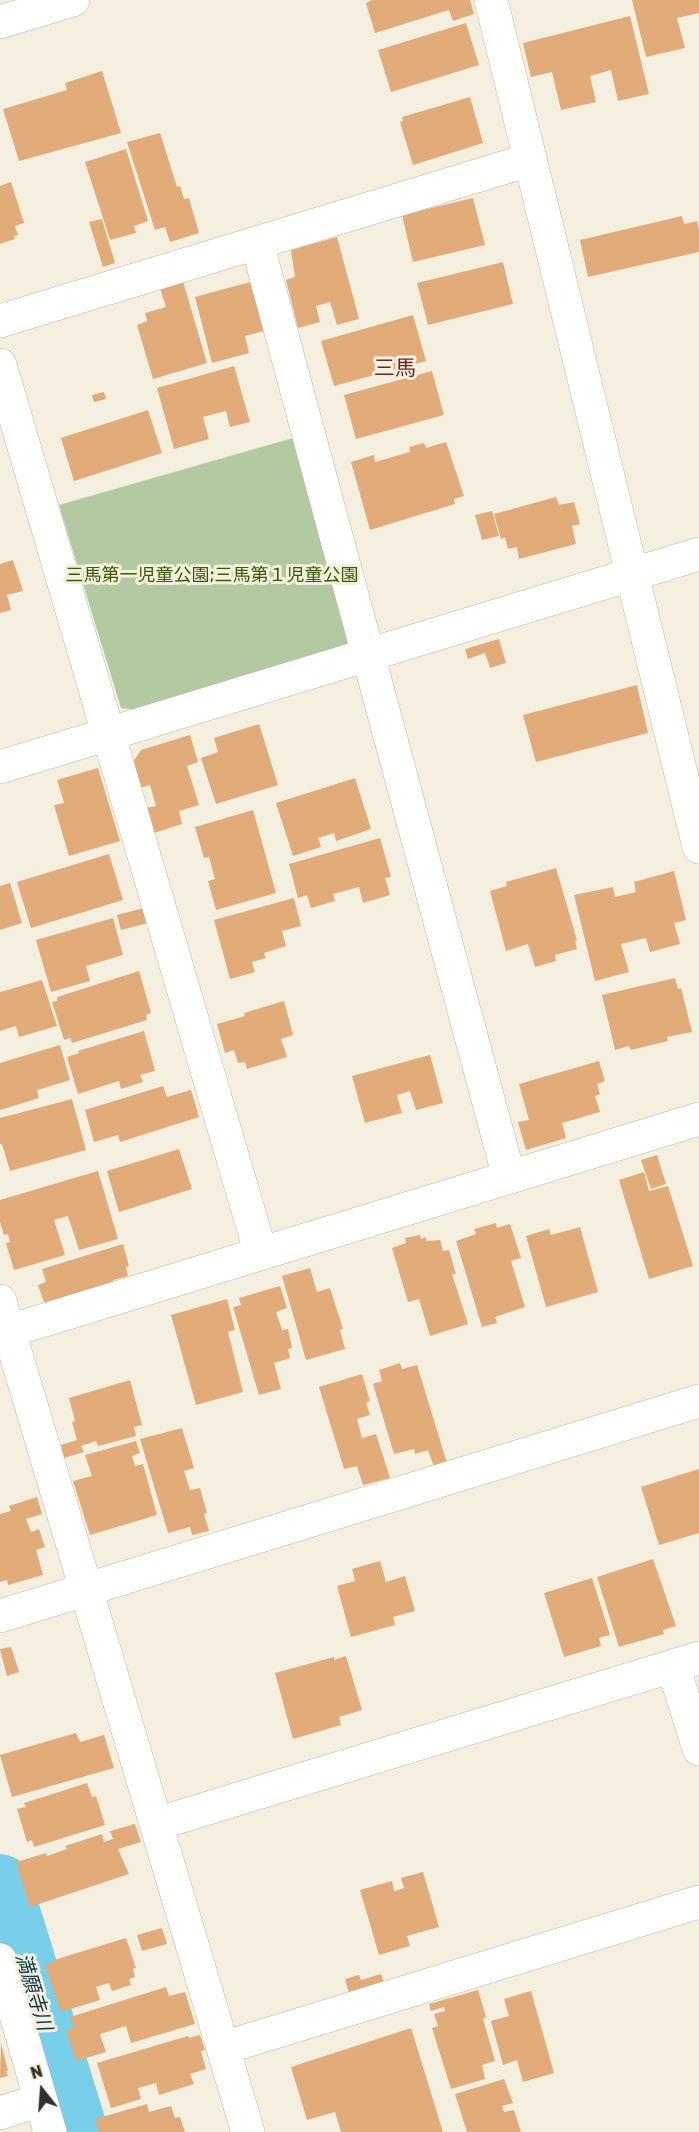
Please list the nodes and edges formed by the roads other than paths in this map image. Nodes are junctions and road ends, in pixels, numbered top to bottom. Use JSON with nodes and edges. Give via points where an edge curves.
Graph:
{"nodes":[{"id":1,"x":73,"y":0,"type":"edge"},
{"id":2,"x":491,"y":0,"type":"edge"},
{"id":3,"x":0,"y":22,"type":"edge"},
{"id":4,"x":529,"y":160,"type":"junction"},
{"id":5,"x":257,"y":243,"type":"junction"},
{"id":6,"x":0,"y":321,"type":"edge"},
{"id":7,"x":0,"y":365,"type":"edge"},
{"id":8,"x":699,"y":554,"type":"edge"},
{"id":9,"x":632,"y":574,"type":"junction"},
{"id":10,"x":368,"y":654,"type":"junction"},
{"id":11,"x":109,"y":734,"type":"junction"},
{"id":12,"x":0,"y":767,"type":"edge"},
{"id":13,"x":699,"y":847,"type":"edge"},
{"id":14,"x":699,"y":1119,"type":"edge"},
{"id":15,"x":509,"y":1177,"type":"junction"},
{"id":16,"x":261,"y":1254,"type":"junction"},
{"id":17,"x":4,"y":1316,"type":"edge"},
{"id":18,"x":699,"y":1401,"type":"edge"},
{"id":19,"x":86,"y":1590,"type":"junction"},
{"id":20,"x":0,"y":1616,"type":"edge"},
{"id":21,"x":686,"y":1662,"type":"edge"},
{"id":22,"x":699,"y":1749,"type":"edge"},
{"id":23,"x":156,"y":1824,"type":"junction"},
{"id":24,"x":699,"y":1902,"type":"edge"},
{"id":25,"x":0,"y":1960,"type":"edge"},
{"id":26,"x":223,"y":2048,"type":"junction"},
{"id":27,"x":40,"y":2100,"type":"junction"},
{"id":28,"x":0,"y":2113,"type":"edge"},
{"id":29,"x":50,"y":2132,"type":"edge"},
{"id":30,"x":248,"y":2132,"type":"edge"}],
"edges":[{"from":1,"to":3,"type":"street"},
{"from":2,"to":4,"type":"street"},
{"from":4,"to":5,"type":"street"},
{"from":4,"to":9,"type":"street"},
{"from":5,"to":6,"type":"street"},
{"from":5,"to":10,"type":"street"},
{"from":7,"to":11,"type":"street"},
{"from":8,"to":9,"type":"street"},
{"from":9,"to":10,"type":"street"},
{"from":9,"to":13,"type":"street"},
{"from":10,"to":11,"type":"street"},
{"from":10,"to":15,"type":"street"},
{"from":11,"to":12,"type":"street"},
{"from":11,"to":16,"type":"street"},
{"from":14,"to":15,"type":"street"},
{"from":15,"to":16,"type":"street"},
{"from":16,"to":17,"type":"street"},
{"from":17,"to":19,"type":"street"},
{"from":18,"to":19,"type":"street"},
{"from":19,"to":20,"type":"street"},
{"from":19,"to":23,"type":"street"},
{"from":21,"to":22,"type":"street"},
{"from":21,"to":23,"type":"street"},
{"from":23,"to":26,"type":"street"},
{"from":24,"to":26,"type":"street"},
{"from":25,"to":27,"type":"street"},
{"from":26,"to":30,"type":"street"},
{"from":27,"to":28,"type":"street"},
{"from":27,"to":29,"type":"street"}]}
